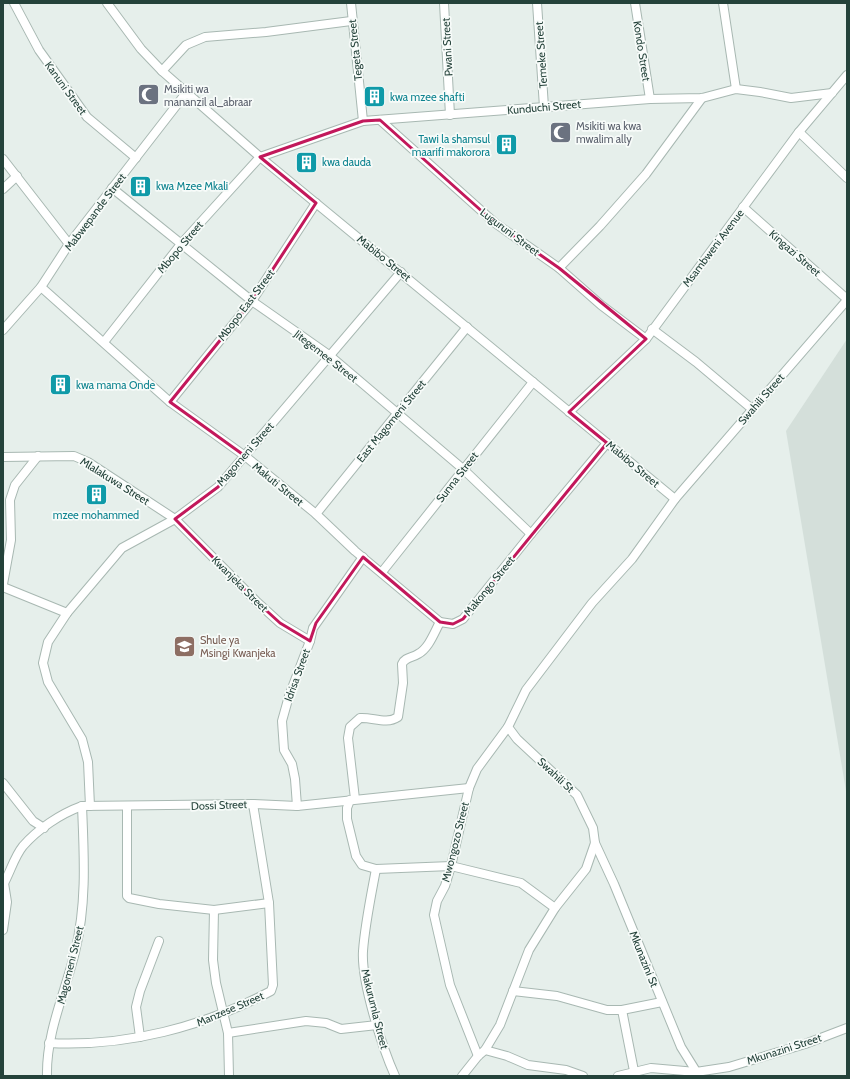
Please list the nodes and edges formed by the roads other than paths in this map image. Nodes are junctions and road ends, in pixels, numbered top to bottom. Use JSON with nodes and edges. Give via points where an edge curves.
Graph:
{"nodes":[{"id":1,"x":14,"y":3,"type":"edge"},
{"id":2,"x":107,"y":3,"type":"edge"},
{"id":3,"x":351,"y":3,"type":"edge"},
{"id":4,"x":444,"y":3,"type":"edge"},
{"id":5,"x":537,"y":3,"type":"edge"},
{"id":6,"x":635,"y":3,"type":"edge"},
{"id":7,"x":723,"y":3,"type":"edge"},
{"id":8,"x":351,"y":21,"type":"junction"},
{"id":9,"x":162,"y":71,"type":"junction"},
{"id":10,"x":847,"y":76,"type":"edge"},
{"id":11,"x":736,"y":89,"type":"junction"},
{"id":12,"x":186,"y":93,"type":"junction"},
{"id":13,"x":832,"y":93,"type":"junction"},
{"id":14,"x":702,"y":98,"type":"junction"},
{"id":15,"x":650,"y":99,"type":"junction"},
{"id":16,"x":544,"y":107,"type":"junction"},
{"id":17,"x":450,"y":115,"type":"junction"},
{"id":18,"x":380,"y":120,"type":"junction"},
{"id":19,"x":363,"y":121,"type":"junction"},
{"id":20,"x":799,"y":132,"type":"junction"},
{"id":21,"x":260,"y":157,"type":"junction"},
{"id":22,"x":136,"y":158,"type":"junction"},
{"id":23,"x":3,"y":159,"type":"edge"},
{"id":24,"x":17,"y":176,"type":"junction"},
{"id":25,"x":847,"y":178,"type":"edge"},
{"id":26,"x":112,"y":188,"type":"junction"},
{"id":27,"x":3,"y":189,"type":"edge"},
{"id":28,"x":316,"y":203,"type":"junction"},
{"id":29,"x":743,"y":207,"type":"junction"},
{"id":30,"x":69,"y":244,"type":"junction"},
{"id":31,"x":181,"y":244,"type":"junction"},
{"id":32,"x":558,"y":268,"type":"junction"},
{"id":33,"x":401,"y":272,"type":"junction"},
{"id":34,"x":41,"y":287,"type":"junction"},
{"id":35,"x":847,"y":299,"type":"edge"},
{"id":36,"x":252,"y":301,"type":"junction"},
{"id":37,"x":467,"y":327,"type":"junction"},
{"id":38,"x":652,"y":329,"type":"junction"},
{"id":39,"x":3,"y":330,"type":"edge"},
{"id":40,"x":646,"y":339,"type":"junction"},
{"id":41,"x":104,"y":342,"type":"junction"},
{"id":42,"x":329,"y":355,"type":"junction"},
{"id":43,"x":533,"y":382,"type":"junction"},
{"id":44,"x":170,"y":402,"type":"junction"},
{"id":45,"x":752,"y":409,"type":"junction"},
{"id":46,"x":569,"y":412,"type":"junction"},
{"id":47,"x":397,"y":414,"type":"junction"},
{"id":48,"x":607,"y":443,"type":"junction"},
{"id":49,"x":38,"y":456,"type":"junction"},
{"id":50,"x":245,"y":456,"type":"junction"},
{"id":51,"x":3,"y":457,"type":"edge"},
{"id":52,"x":463,"y":469,"type":"junction"},
{"id":53,"x":675,"y":499,"type":"junction"},
{"id":54,"x":316,"y":514,"type":"junction"},
{"id":55,"x":175,"y":519,"type":"junction"},
{"id":56,"x":531,"y":534,"type":"junction"},
{"id":57,"x":7,"y":539,"type":"edge"},
{"id":58,"x":363,"y":558,"type":"junction"},
{"id":59,"x":382,"y":572,"type":"junction"},
{"id":60,"x":3,"y":586,"type":"edge"},
{"id":61,"x":67,"y":612,"type":"junction"},
{"id":62,"x":440,"y":622,"type":"junction"},
{"id":63,"x":310,"y":642,"type":"junction"},
{"id":64,"x":508,"y":727,"type":"junction"},
{"id":65,"x":3,"y":783,"type":"edge"},
{"id":66,"x":469,"y":788,"type":"junction"},
{"id":67,"x":352,"y":800,"type":"junction"},
{"id":68,"x":253,"y":804,"type":"junction"},
{"id":69,"x":86,"y":806,"type":"junction"},
{"id":70,"x":297,"y":806,"type":"junction"},
{"id":71,"x":127,"y":807,"type":"junction"},
{"id":72,"x":44,"y":828,"type":"junction"},
{"id":73,"x":595,"y":843,"type":"junction"},
{"id":74,"x":451,"y":866,"type":"junction"},
{"id":75,"x":376,"y":868,"type":"junction"},
{"id":76,"x":4,"y":884,"type":"edge"},
{"id":77,"x":269,"y":903,"type":"junction"},
{"id":78,"x":555,"y":908,"type":"junction"},
{"id":79,"x":214,"y":910,"type":"junction"},
{"id":80,"x":3,"y":930,"type":"edge"},
{"id":81,"x":159,"y":941,"type":"dead end"},
{"id":82,"x":513,"y":991,"type":"junction"},
{"id":83,"x":662,"y":1002,"type":"junction"},
{"id":84,"x":622,"y":1010,"type":"junction"},
{"id":85,"x":223,"y":1012,"type":"junction"},
{"id":86,"x":378,"y":1025,"type":"junction"},
{"id":87,"x":847,"y":1028,"type":"edge"},
{"id":88,"x":228,"y":1032,"type":"junction"},
{"id":89,"x":140,"y":1037,"type":"junction"},
{"id":90,"x":49,"y":1043,"type":"junction"},
{"id":91,"x":485,"y":1050,"type":"junction"},
{"id":92,"x":478,"y":1056,"type":"junction"},
{"id":93,"x":634,"y":1071,"type":"junction"},
{"id":94,"x":698,"y":1074,"type":"edge"},
{"id":95,"x":47,"y":1076,"type":"edge"},
{"id":96,"x":228,"y":1076,"type":"edge"},
{"id":97,"x":395,"y":1076,"type":"edge"},
{"id":98,"x":463,"y":1076,"type":"edge"},
{"id":99,"x":583,"y":1076,"type":"edge"},
{"id":100,"x":618,"y":1076,"type":"edge"}],
"edges":[{"from":1,"to":22,"type":"street","name":"Kanuni Street","via":[[40,50],[86,117]]},
{"from":2,"to":9,"type":"street","name":"Mabibo Street","via":[[141,50]]},
{"from":3,"to":8,"type":"street","name":"Tegeta Street"},
{"from":4,"to":17,"type":"street","name":"Pwani Street"},
{"from":5,"to":16,"type":"street","name":"Temeke Street"},
{"from":6,"to":15,"type":"street","name":"Kondo Street"},
{"from":7,"to":11,"type":"street"},
{"from":8,"to":9,"type":"street","via":[[205,37],[186,45]]},
{"from":8,"to":19,"type":"street","name":"Tegeta Street"},
{"from":9,"to":12,"type":"street","name":"Mabibo Street"},
{"from":10,"to":13,"type":"street","name":"Msambweni Avenue"},
{"from":11,"to":13,"type":"street","name":"Kunduchi Street","via":[[791,98]]},
{"from":11,"to":14,"type":"street","name":"Kunduchi Street"},
{"from":12,"to":21,"type":"street","name":"Mabibo Street"},
{"from":12,"to":22,"type":"street","name":"Mabwepande Street"},
{"from":13,"to":20,"type":"street","name":"Msambweni Avenue"},
{"from":14,"to":15,"type":"street","name":"Kunduchi Street"},
{"from":14,"to":32,"type":"street","via":[[646,174]]},
{"from":15,"to":16,"type":"street","name":"Kunduchi Street"},
{"from":16,"to":17,"type":"street","name":"Kunduchi Street"},
{"from":17,"to":18,"type":"street","name":"Kunduchi Street"},
{"from":18,"to":19,"type":"street","name":"Kunduchi Street"},
{"from":18,"to":32,"type":"street","name":"Luguruni Street","via":[[495,223]]},
{"from":19,"to":21,"type":"street","name":"Kunduchi Street"},
{"from":20,"to":25,"type":"street"},
{"from":20,"to":29,"type":"street","name":"Msambweni Avenue"},
{"from":21,"to":28,"type":"street","name":"Mabibo Street"},
{"from":21,"to":31,"type":"street","name":"Mbopo Street"},
{"from":22,"to":26,"type":"street","name":"Mabwepande Street"},
{"from":23,"to":24,"type":"street"},
{"from":24,"to":27,"type":"street"},
{"from":24,"to":30,"type":"street"},
{"from":26,"to":30,"type":"street","name":"Mabwepande Street"},
{"from":26,"to":31,"type":"street","name":"Jitegemee Street"},
{"from":28,"to":33,"type":"street","name":"Mabibo Street"},
{"from":28,"to":36,"type":"street","name":"Mbopo East Street"},
{"from":29,"to":35,"type":"street","name":"Kingazi Street"},
{"from":29,"to":38,"type":"street","name":"Msambweni Avenue"},
{"from":30,"to":34,"type":"street","name":"Mabwepande Street"},
{"from":31,"to":36,"type":"street","name":"Jitegemee Street"},
{"from":31,"to":41,"type":"street","name":"Mbopo Street"},
{"from":32,"to":40,"type":"street","name":"Luguruni Street"},
{"from":33,"to":37,"type":"street","name":"Mabibo Street"},
{"from":33,"to":42,"type":"street","name":"Magomeni Street"},
{"from":34,"to":39,"type":"street","name":"Mabwepande Street"},
{"from":34,"to":41,"type":"street","name":"Makuti Street"},
{"from":35,"to":45,"type":"street","name":"Swahili Street"},
{"from":36,"to":42,"type":"street","name":"Jitegemee Street"},
{"from":36,"to":44,"type":"street","name":"Mbopo East Street"},
{"from":37,"to":43,"type":"street","name":"Mabibo Street"},
{"from":37,"to":47,"type":"street","name":"East Magomeni Street"},
{"from":38,"to":40,"type":"street","name":"Msambweni Avenue"},
{"from":38,"to":45,"type":"street"},
{"from":40,"to":46,"type":"street","name":"Msambweni Avenue"},
{"from":41,"to":44,"type":"street","name":"Makuti Street"},
{"from":42,"to":47,"type":"street","name":"Jitegemee Street"},
{"from":42,"to":50,"type":"street","name":"Magomeni Street"},
{"from":43,"to":46,"type":"street","name":"Mabibo Street"},
{"from":43,"to":52,"type":"street","name":"Sunna Street"},
{"from":44,"to":50,"type":"street","name":"Makuti Street"},
{"from":45,"to":53,"type":"street","name":"Swahili Street"},
{"from":46,"to":48,"type":"street","name":"Mabibo Street"},
{"from":47,"to":52,"type":"street","name":"Jitegemee Street"},
{"from":47,"to":54,"type":"street","name":"East Magomeni Street"},
{"from":48,"to":53,"type":"street","name":"Mabibo Street"},
{"from":48,"to":56,"type":"street","name":"Makongo Street"},
{"from":49,"to":51,"type":"street","name":"Mlalakuwa Street"},
{"from":49,"to":55,"type":"street","name":"Mlalakuwa Street","via":[[74,456],[88,462]]},
{"from":49,"to":57,"type":"street","via":[[12,492]]},
{"from":50,"to":54,"type":"street","name":"Makuti Street"},
{"from":50,"to":55,"type":"street","name":"Magomeni Street","via":[[218,487]]},
{"from":52,"to":56,"type":"street","name":"Jitegemee Street"},
{"from":52,"to":59,"type":"street","name":"Sunna Street"},
{"from":53,"to":64,"type":"street","via":[[632,559],[592,603],[526,690]]},
{"from":54,"to":58,"type":"street","name":"Makuti Street"},
{"from":55,"to":61,"type":"street","name":"Magomeni Street","via":[[122,548]]},
{"from":55,"to":63,"type":"street","name":"Kwanjeka Street","via":[[262,607]]},
{"from":56,"to":62,"type":"street","name":"Makongo Street","via":[[463,619],[453,624]]},
{"from":57,"to":60,"type":"street"},
{"from":58,"to":59,"type":"street","name":"Makuti Street"},
{"from":58,"to":63,"type":"street","name":"Idrisa Street","via":[[316,623]]},
{"from":59,"to":62,"type":"street","name":"Makuti Street"},
{"from":60,"to":61,"type":"street"},
{"from":61,"to":69,"type":"street","name":"Magomeni Street","via":[[48,642],[43,663],[48,682],[82,739],[88,762]]},
{"from":62,"to":67,"type":"street","via":[[429,643],[419,654],[406,659],[402,664],[404,683],[398,717],[384,721],[360,718],[350,727],[348,738]]},
{"from":63,"to":70,"type":"street","name":"Idrisa Street","via":[[288,696],[282,722],[284,750],[292,764]]},
{"from":64,"to":66,"type":"street","name":"Mwongozo Street","via":[[477,770]]},
{"from":64,"to":73,"type":"street","name":"Swahili St","via":[[517,739],[577,795],[593,828]]},
{"from":65,"to":72,"type":"street","via":[[33,820]]},
{"from":66,"to":67,"type":"street","name":"Dossi Street"},
{"from":66,"to":74,"type":"street","name":"Mwongozo Street"},
{"from":67,"to":70,"type":"street","name":"Dossi Street"},
{"from":67,"to":75,"type":"street","via":[[347,808],[356,856],[362,865]]},
{"from":68,"to":70,"type":"street","name":"Dossi Street"},
{"from":68,"to":71,"type":"street","name":"Dossi Street"},
{"from":68,"to":77,"type":"street","name":"Manzese Street"},
{"from":69,"to":71,"type":"street","name":"Dossi Street"},
{"from":69,"to":72,"type":"street","name":"Dossi Street","via":[[68,811]]},
{"from":69,"to":90,"type":"street","name":"Magomeni Street","via":[[84,900],[76,951]]},
{"from":71,"to":79,"type":"street","via":[[127,896],[132,900]]},
{"from":72,"to":76,"type":"street","name":"Dossi Street","via":[[22,847]]},
{"from":73,"to":78,"type":"street","via":[[586,869]]},
{"from":73,"to":83,"type":"street","name":"Mkunazini St"},
{"from":74,"to":75,"type":"street"},
{"from":74,"to":78,"type":"street","via":[[521,883]]},
{"from":74,"to":92,"type":"street","name":"Mwongozo Street","via":[[434,915],[450,985]]},
{"from":75,"to":86,"type":"street","name":"Makurumla Street","via":[[363,952],[365,977]]},
{"from":76,"to":80,"type":"street","name":"Dossi Street","via":[[7,902]]},
{"from":77,"to":79,"type":"street"},
{"from":77,"to":85,"type":"street","name":"Manzese Street","via":[[273,985],[271,991]]},
{"from":78,"to":82,"type":"street","via":[[529,950]]},
{"from":79,"to":85,"type":"street","via":[[213,960]]},
{"from":81,"to":89,"type":"street","via":[[136,1007]]},
{"from":82,"to":84,"type":"street","via":[[557,996],[607,1010]]},
{"from":82,"to":91,"type":"street","via":[[500,1024]]},
{"from":83,"to":84,"type":"street"},
{"from":83,"to":94,"type":"street","name":"Mkunazini St","via":[[681,1047]]},
{"from":84,"to":93,"type":"street"},
{"from":85,"to":88,"type":"street"},
{"from":85,"to":89,"type":"street","name":"Manzese Street","via":[[191,1025]]},
{"from":86,"to":88,"type":"street","via":[[341,1029],[326,1023],[306,1021]]},
{"from":86,"to":97,"type":"street","name":"Makurumla Street"},
{"from":87,"to":94,"type":"street","name":"Mkunazini Street","via":[[805,1044]]},
{"from":88,"to":96,"type":"street"},
{"from":89,"to":90,"type":"street","name":"Manzese Street","via":[[94,1044]]},
{"from":90,"to":95,"type":"street","name":"Magomeni Street"},
{"from":91,"to":92,"type":"street"},
{"from":91,"to":99,"type":"street","via":[[528,1065],[566,1070]]},
{"from":92,"to":98,"type":"street"},
{"from":93,"to":94,"type":"street","name":"Mkunazini Street","via":[[651,1068]]},
{"from":93,"to":100,"type":"street","name":"Mkunazini Street"}]}
